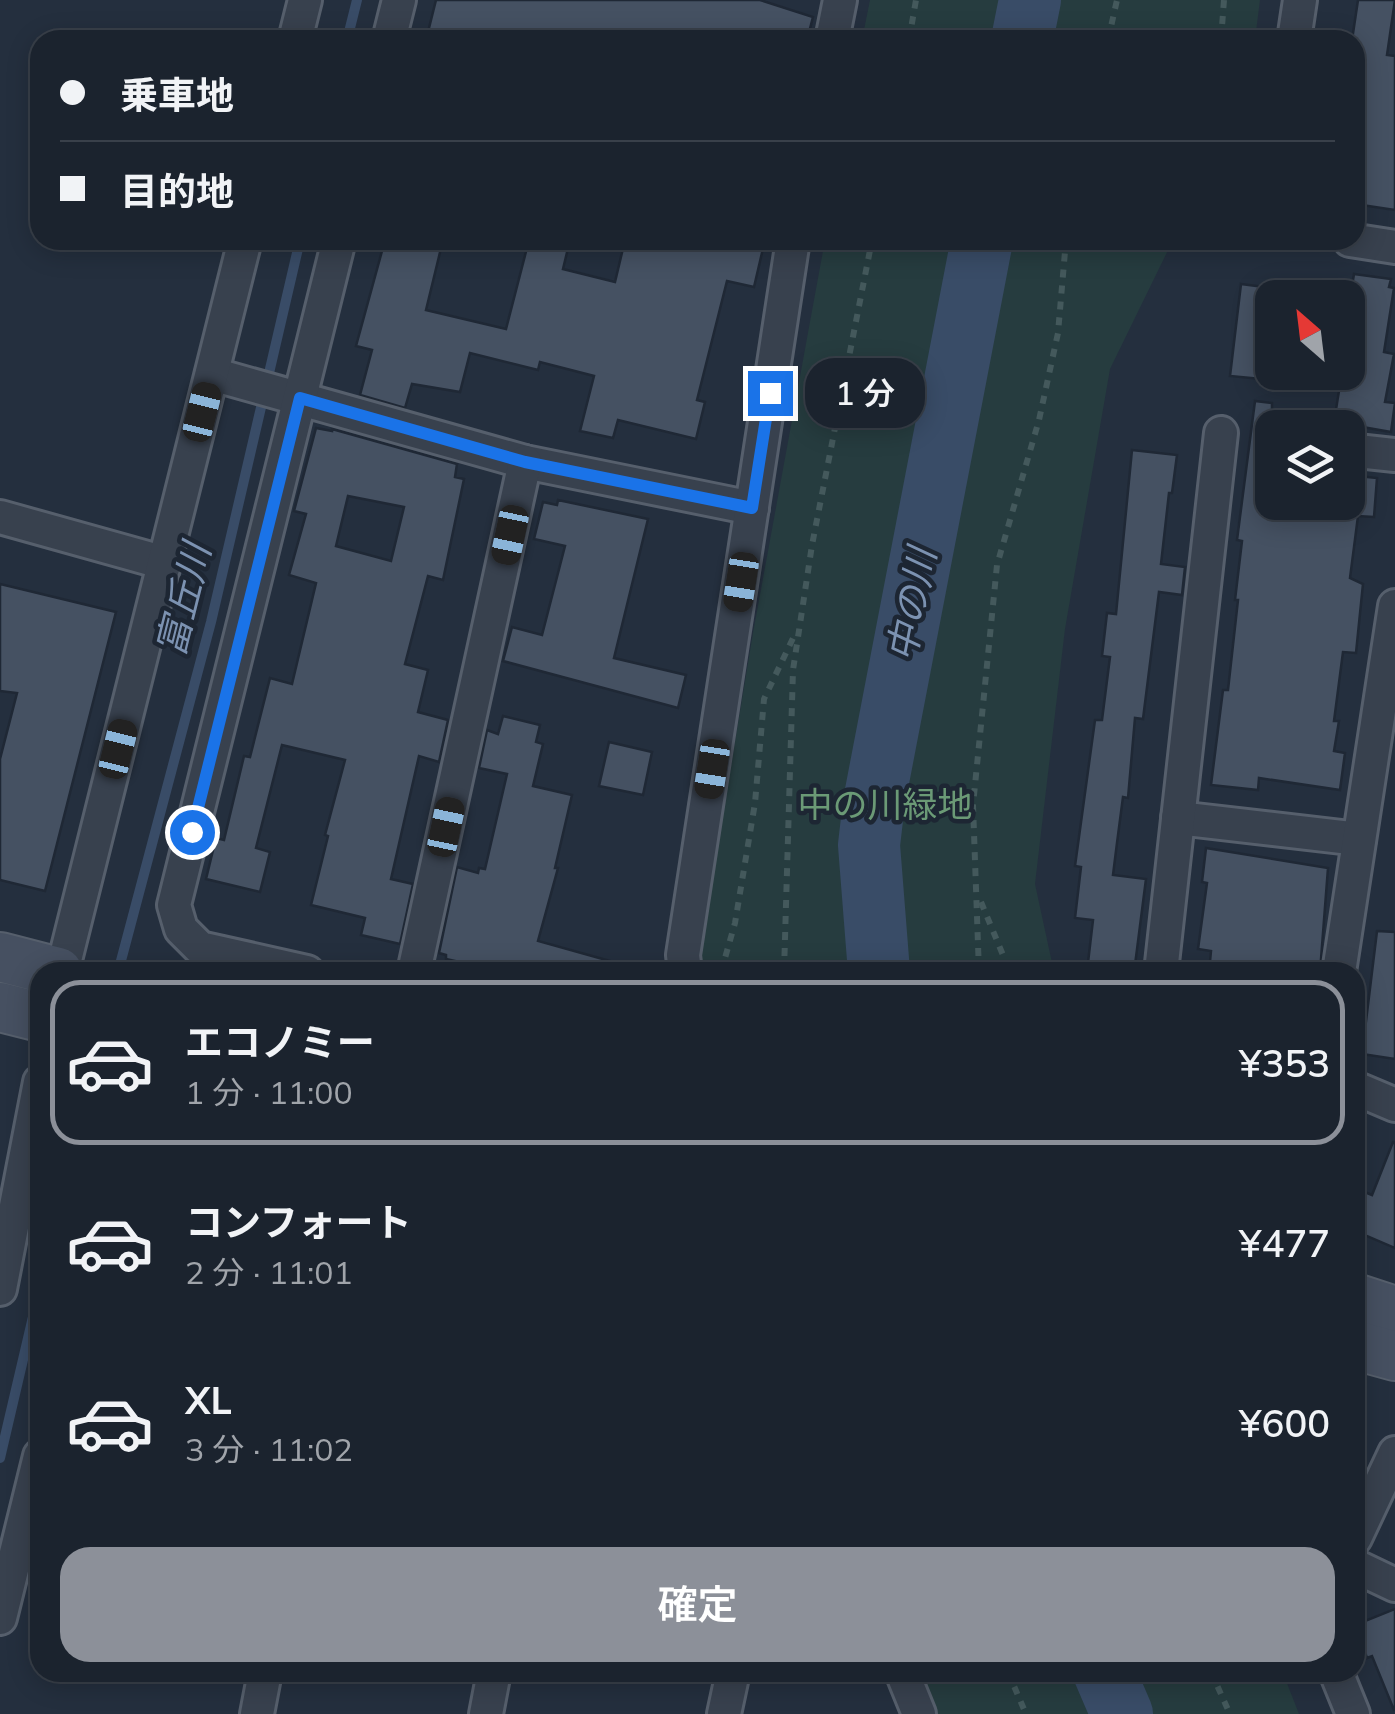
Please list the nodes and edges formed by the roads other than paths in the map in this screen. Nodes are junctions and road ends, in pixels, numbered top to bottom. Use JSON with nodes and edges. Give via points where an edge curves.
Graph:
{"nodes":[{"id":1,"x":305,"y":0,"type":"edge"},
{"id":2,"x":399,"y":0,"type":"edge"},
{"id":3,"x":840,"y":0,"type":"edge"},
{"id":4,"x":1300,"y":0,"type":"edge"},
{"id":5,"x":298,"y":30,"type":"edge"},
{"id":6,"x":392,"y":30,"type":"edge"},
{"id":7,"x":834,"y":30,"type":"edge"},
{"id":8,"x":1296,"y":30,"type":"edge"},
{"id":9,"x":1365,"y":242,"type":"edge"},
{"id":10,"x":1395,"y":247,"type":"edge"},
{"id":11,"x":243,"y":250,"type":"edge"},
{"id":12,"x":336,"y":250,"type":"edge"},
{"id":13,"x":792,"y":250,"type":"edge"},
{"id":14,"x":223,"y":377,"type":"junction"},
{"id":15,"x":291,"y":396,"type":"junction"},
{"id":16,"x":1221,"y":433,"type":"dead end"},
{"id":17,"x":1365,"y":452,"type":"edge"},
{"id":18,"x":1395,"y":455,"type":"edge"},
{"id":19,"x":525,"y":462,"type":"junction"},
{"id":20,"x":752,"y":508,"type":"junction"},
{"id":21,"x":0,"y":518,"type":"edge"},
{"id":22,"x":165,"y":563,"type":"junction"},
{"id":23,"x":1395,"y":606,"type":"edge"},
{"id":24,"x":1178,"y":818,"type":"junction"},
{"id":25,"x":1359,"y":839,"type":"junction"},
{"id":26,"x":0,"y":956,"type":"edge"},
{"id":27,"x":63,"y":962,"type":"edge"},
{"id":28,"x":262,"y":962,"type":"edge"},
{"id":29,"x":416,"y":962,"type":"edge"},
{"id":30,"x":684,"y":962,"type":"edge"},
{"id":31,"x":1162,"y":962,"type":"edge"},
{"id":32,"x":1341,"y":962,"type":"edge"},
{"id":33,"x":30,"y":964,"type":"edge"},
{"id":34,"x":0,"y":1006,"type":"edge"},
{"id":35,"x":30,"y":1014,"type":"edge"},
{"id":36,"x":1365,"y":1092,"type":"edge"},
{"id":37,"x":1395,"y":1105,"type":"edge"},
{"id":38,"x":30,"y":1134,"type":"edge"},
{"id":39,"x":0,"y":1288,"type":"edge"},
{"id":40,"x":1365,"y":1301,"type":"edge"},
{"id":41,"x":1395,"y":1311,"type":"edge"},
{"id":42,"x":1365,"y":1348,"type":"edge"},
{"id":43,"x":1395,"y":1356,"type":"edge"},
{"id":44,"x":1395,"y":1453,"type":"edge"},
{"id":45,"x":30,"y":1496,"type":"edge"},
{"id":46,"x":1365,"y":1517,"type":"edge"},
{"id":47,"x":1365,"y":1571,"type":"edge"},
{"id":48,"x":1395,"y":1585,"type":"edge"},
{"id":49,"x":0,"y":1618,"type":"edge"},
{"id":50,"x":263,"y":1682,"type":"edge"},
{"id":51,"x":492,"y":1682,"type":"edge"},
{"id":52,"x":731,"y":1682,"type":"edge"},
{"id":53,"x":906,"y":1682,"type":"edge"},
{"id":54,"x":1340,"y":1682,"type":"edge"},
{"id":55,"x":256,"y":1714,"type":"edge"},
{"id":56,"x":486,"y":1714,"type":"edge"},
{"id":57,"x":724,"y":1714,"type":"edge"},
{"id":58,"x":918,"y":1714,"type":"edge"},
{"id":59,"x":1353,"y":1714,"type":"edge"}],
"edges":[{"from":1,"to":5,"type":"street"},
{"from":2,"to":6,"type":"street"},
{"from":3,"to":7,"type":"street"},
{"from":4,"to":8,"type":"street"},
{"from":9,"to":10,"type":"street"},
{"from":11,"to":14,"type":"street"},
{"from":12,"to":15,"type":"street"},
{"from":13,"to":20,"type":"street"},
{"from":14,"to":15,"type":"street"},
{"from":14,"to":22,"type":"street"},
{"from":15,"to":19,"type":"street"},
{"from":15,"to":28,"type":"street","via":[[174,905],[181,929],[200,948]]},
{"from":16,"to":24,"type":"street"},
{"from":17,"to":18,"type":"street"},
{"from":19,"to":20,"type":"street"},
{"from":19,"to":29,"type":"street"},
{"from":20,"to":30,"type":"street"},
{"from":21,"to":22,"type":"street"},
{"from":22,"to":27,"type":"street"},
{"from":23,"to":25,"type":"street"},
{"from":24,"to":25,"type":"street"},
{"from":24,"to":31,"type":"street"},
{"from":25,"to":32,"type":"street"},
{"from":26,"to":33,"type":"street"},
{"from":34,"to":35,"type":"street"},
{"from":36,"to":37,"type":"street"},
{"from":38,"to":39,"type":"street"},
{"from":40,"to":41,"type":"street"},
{"from":42,"to":43,"type":"street"},
{"from":44,"to":46,"type":"street"},
{"from":45,"to":49,"type":"street"},
{"from":47,"to":48,"type":"street"},
{"from":50,"to":55,"type":"street"},
{"from":51,"to":56,"type":"street"},
{"from":52,"to":57,"type":"street"},
{"from":53,"to":58,"type":"street"},
{"from":54,"to":59,"type":"street"}]}
